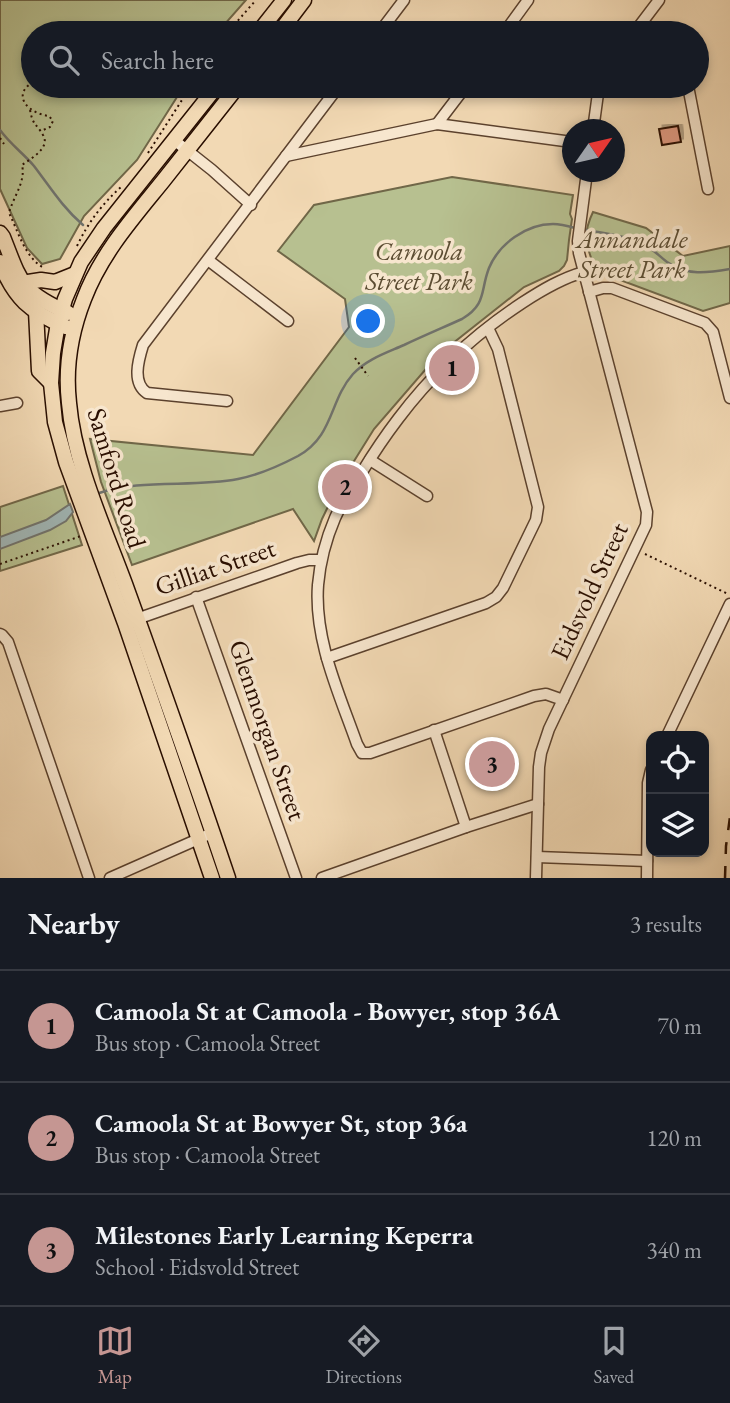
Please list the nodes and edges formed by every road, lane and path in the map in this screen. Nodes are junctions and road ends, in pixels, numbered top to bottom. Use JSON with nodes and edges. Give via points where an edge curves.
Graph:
{"nodes":[{"id":1,"x":256,"y":0,"type":"edge"},
{"id":2,"x":284,"y":0,"type":"edge"},
{"id":3,"x":304,"y":0,"type":"edge"},
{"id":4,"x":404,"y":0,"type":"edge"},
{"id":5,"x":528,"y":0,"type":"edge"},
{"id":6,"x":659,"y":0,"type":"edge"},
{"id":7,"x":238,"y":21,"type":"edge"},
{"id":8,"x":267,"y":21,"type":"edge"},
{"id":9,"x":288,"y":21,"type":"edge"},
{"id":10,"x":388,"y":21,"type":"edge"},
{"id":11,"x":513,"y":21,"type":"edge"},
{"id":12,"x":645,"y":21,"type":"edge"},
{"id":13,"x":25,"y":98,"type":"edge"},
{"id":14,"x":183,"y":98,"type":"edge"},
{"id":15,"x":207,"y":98,"type":"edge"},
{"id":16,"x":229,"y":98,"type":"edge"},
{"id":17,"x":330,"y":98,"type":"edge"},
{"id":18,"x":457,"y":98,"type":"edge"},
{"id":19,"x":597,"y":98,"type":"edge"},
{"id":20,"x":690,"y":98,"type":"edge"},
{"id":21,"x":30,"y":110,"type":"junction"},
{"id":22,"x":594,"y":119,"type":"edge"},
{"id":23,"x":437,"y":124,"type":"junction"},
{"id":24,"x":40,"y":132,"type":"junction"},
{"id":25,"x":0,"y":138,"type":"edge"},
{"id":26,"x":174,"y":140,"type":"junction"},
{"id":27,"x":562,"y":141,"type":"edge"},
{"id":28,"x":4,"y":145,"type":"dead end"},
{"id":29,"x":187,"y":151,"type":"junction"},
{"id":30,"x":286,"y":156,"type":"junction"},
{"id":31,"x":142,"y":161,"type":"dead end"},
{"id":32,"x":128,"y":181,"type":"dead end"},
{"id":33,"x":586,"y":182,"type":"edge"},
{"id":34,"x":708,"y":189,"type":"dead end"},
{"id":35,"x":251,"y":205,"type":"junction"},
{"id":36,"x":0,"y":233,"type":"edge"},
{"id":37,"x":75,"y":249,"type":"dead end"},
{"id":38,"x":208,"y":261,"type":"junction"},
{"id":39,"x":4,"y":268,"type":"edge"},
{"id":40,"x":47,"y":270,"type":"dead end"},
{"id":41,"x":584,"y":272,"type":"junction"},
{"id":42,"x":75,"y":274,"type":"junction"},
{"id":43,"x":23,"y":283,"type":"junction"},
{"id":44,"x":589,"y":292,"type":"junction"},
{"id":45,"x":36,"y":311,"type":"junction"},
{"id":46,"x":59,"y":317,"type":"junction"},
{"id":47,"x":288,"y":321,"type":"dead end"},
{"id":48,"x":76,"y":324,"type":"junction"},
{"id":49,"x":488,"y":328,"type":"junction"},
{"id":50,"x":355,"y":358,"type":"dead end"},
{"id":51,"x":368,"y":376,"type":"dead end"},
{"id":52,"x":51,"y":383,"type":"junction"},
{"id":53,"x":730,"y":398,"type":"edge"},
{"id":54,"x":227,"y":401,"type":"dead end"},
{"id":55,"x":16,"y":403,"type":"dead end"},
{"id":56,"x":0,"y":405,"type":"edge"},
{"id":57,"x":370,"y":460,"type":"junction"},
{"id":58,"x":83,"y":489,"type":"junction"},
{"id":59,"x":426,"y":496,"type":"dead end"},
{"id":60,"x":82,"y":536,"type":"dead end"},
{"id":61,"x":634,"y":549,"type":"junction"},
{"id":62,"x":321,"y":560,"type":"junction"},
{"id":63,"x":0,"y":564,"type":"edge"},
{"id":64,"x":730,"y":595,"type":"edge"},
{"id":65,"x":197,"y":597,"type":"junction"},
{"id":66,"x":730,"y":604,"type":"edge"},
{"id":67,"x":131,"y":621,"type":"junction"},
{"id":68,"x":0,"y":634,"type":"edge"},
{"id":69,"x":327,"y":658,"type":"junction"},
{"id":70,"x":562,"y":700,"type":"junction"},
{"id":71,"x":434,"y":730,"type":"junction"},
{"id":72,"x":669,"y":731,"type":"edge"},
{"id":73,"x":649,"y":794,"type":"edge"},
{"id":74,"x":538,"y":804,"type":"junction"},
{"id":75,"x":466,"y":827,"type":"junction"},
{"id":76,"x":205,"y":836,"type":"junction"},
{"id":77,"x":537,"y":857,"type":"junction"},
{"id":78,"x":648,"y":861,"type":"junction"},
{"id":79,"x":89,"y":878,"type":"edge"},
{"id":80,"x":110,"y":878,"type":"edge"},
{"id":81,"x":212,"y":878,"type":"edge"},
{"id":82,"x":228,"y":878,"type":"edge"},
{"id":83,"x":296,"y":878,"type":"edge"},
{"id":84,"x":322,"y":878,"type":"edge"},
{"id":85,"x":536,"y":878,"type":"edge"},
{"id":86,"x":647,"y":878,"type":"edge"}],
"edges":[{"from":1,"to":7,"type":"path"},
{"from":2,"to":8,"type":"main road"},
{"from":3,"to":9,"type":"main road"},
{"from":4,"to":10,"type":"street"},
{"from":5,"to":11,"type":"street"},
{"from":6,"to":12,"type":"street"},
{"from":13,"to":21,"type":"path"},
{"from":14,"to":31,"type":"path"},
{"from":15,"to":26,"type":"main road","name":"Samford Road"},
{"from":16,"to":29,"type":"main road","name":"Samford Road"},
{"from":17,"to":30,"type":"street"},
{"from":18,"to":23,"type":"street"},
{"from":19,"to":22,"type":"street"},
{"from":20,"to":34,"type":"street"},
{"from":21,"to":24,"type":"path","via":[[31,121]]},
{"from":21,"to":24,"type":"path","via":[[52,119],[50,127]]},
{"from":23,"to":27,"type":"street"},
{"from":23,"to":30,"type":"street"},
{"from":24,"to":40,"type":"path","via":[[44,144],[22,165],[23,180],[9,213],[27,251]]},
{"from":25,"to":28,"type":"path"},
{"from":26,"to":29,"type":"street"},
{"from":26,"to":42,"type":"main road","name":"Samford Road","via":[[95,239]]},
{"from":29,"to":35,"type":"street"},
{"from":29,"to":48,"type":"main road","name":"Samford Road","via":[[106,255]]},
{"from":30,"to":35,"type":"street"},
{"from":32,"to":37,"type":"path","via":[[87,224]]},
{"from":33,"to":41,"type":"street","name":"Eidsvold Street","via":[[578,241]]},
{"from":35,"to":38,"type":"street"},
{"from":36,"to":39,"type":"main road"},
{"from":38,"to":47,"type":"street"},
{"from":38,"to":54,"type":"street","via":[[143,345],[137,383],[147,393]]},
{"from":39,"to":43,"type":"main road"},
{"from":39,"to":45,"type":"main road","via":[[17,295]]},
{"from":41,"to":44,"type":"street","name":"Eidsvold Street"},
{"from":41,"to":49,"type":"street","via":[[533,296]]},
{"from":42,"to":43,"type":"main road","via":[[55,282]]},
{"from":42,"to":46,"type":"main road","name":"Samford Road"},
{"from":43,"to":46,"type":"main road"},
{"from":44,"to":53,"type":"street","via":[[612,288],[705,323],[713,332]]},
{"from":44,"to":61,"type":"street","name":"Eidsvold Street","via":[[647,512]]},
{"from":45,"to":46,"type":"main road"},
{"from":45,"to":52,"type":"main road","via":[[39,371]]},
{"from":46,"to":48,"type":"main road"},
{"from":46,"to":52,"type":"main road","name":"Samford Road"},
{"from":48,"to":58,"type":"main road","name":"Samford Road","via":[[69,401]]},
{"from":49,"to":57,"type":"street","via":[[409,405]]},
{"from":49,"to":69,"type":"street","via":[[498,349],[538,507],[536,520],[496,597]]},
{"from":50,"to":51,"type":"path"},
{"from":52,"to":58,"type":"main road","name":"Samford Road","via":[[57,431]]},
{"from":55,"to":56,"type":"street"},
{"from":57,"to":59,"type":"street"},
{"from":57,"to":62,"type":"street","via":[[341,506]]},
{"from":58,"to":67,"type":"main road","name":"Samford Road"},
{"from":60,"to":63,"type":"path"},
{"from":61,"to":64,"type":"path"},
{"from":61,"to":70,"type":"street","name":"Eidsvold Street"},
{"from":62,"to":65,"type":"street","name":"Gilliat Street","via":[[297,563]]},
{"from":62,"to":69,"type":"street","via":[[318,608]]},
{"from":65,"to":67,"type":"street","name":"Gilliat Street"},
{"from":65,"to":83,"type":"street","name":"Glenmorgan Street"},
{"from":66,"to":72,"type":"street"},
{"from":67,"to":76,"type":"main road","name":"Samford Road"},
{"from":68,"to":79,"type":"street","via":[[8,642]]},
{"from":69,"to":71,"type":"street","via":[[362,753]]},
{"from":70,"to":71,"type":"street","via":[[540,694]]},
{"from":70,"to":74,"type":"street","name":"Eidsvold Street","via":[[541,753]]},
{"from":71,"to":75,"type":"street"},
{"from":73,"to":78,"type":"street"},
{"from":74,"to":75,"type":"street"},
{"from":74,"to":77,"type":"street","name":"Eidsvold Street"},
{"from":75,"to":84,"type":"street"},
{"from":76,"to":80,"type":"street"},
{"from":76,"to":81,"type":"main road","name":"Samford Road"},
{"from":76,"to":82,"type":"main road","name":"Samford Road"},
{"from":77,"to":78,"type":"street"},
{"from":77,"to":85,"type":"street","name":"Eidsvold Street"},
{"from":78,"to":86,"type":"street"}]}
